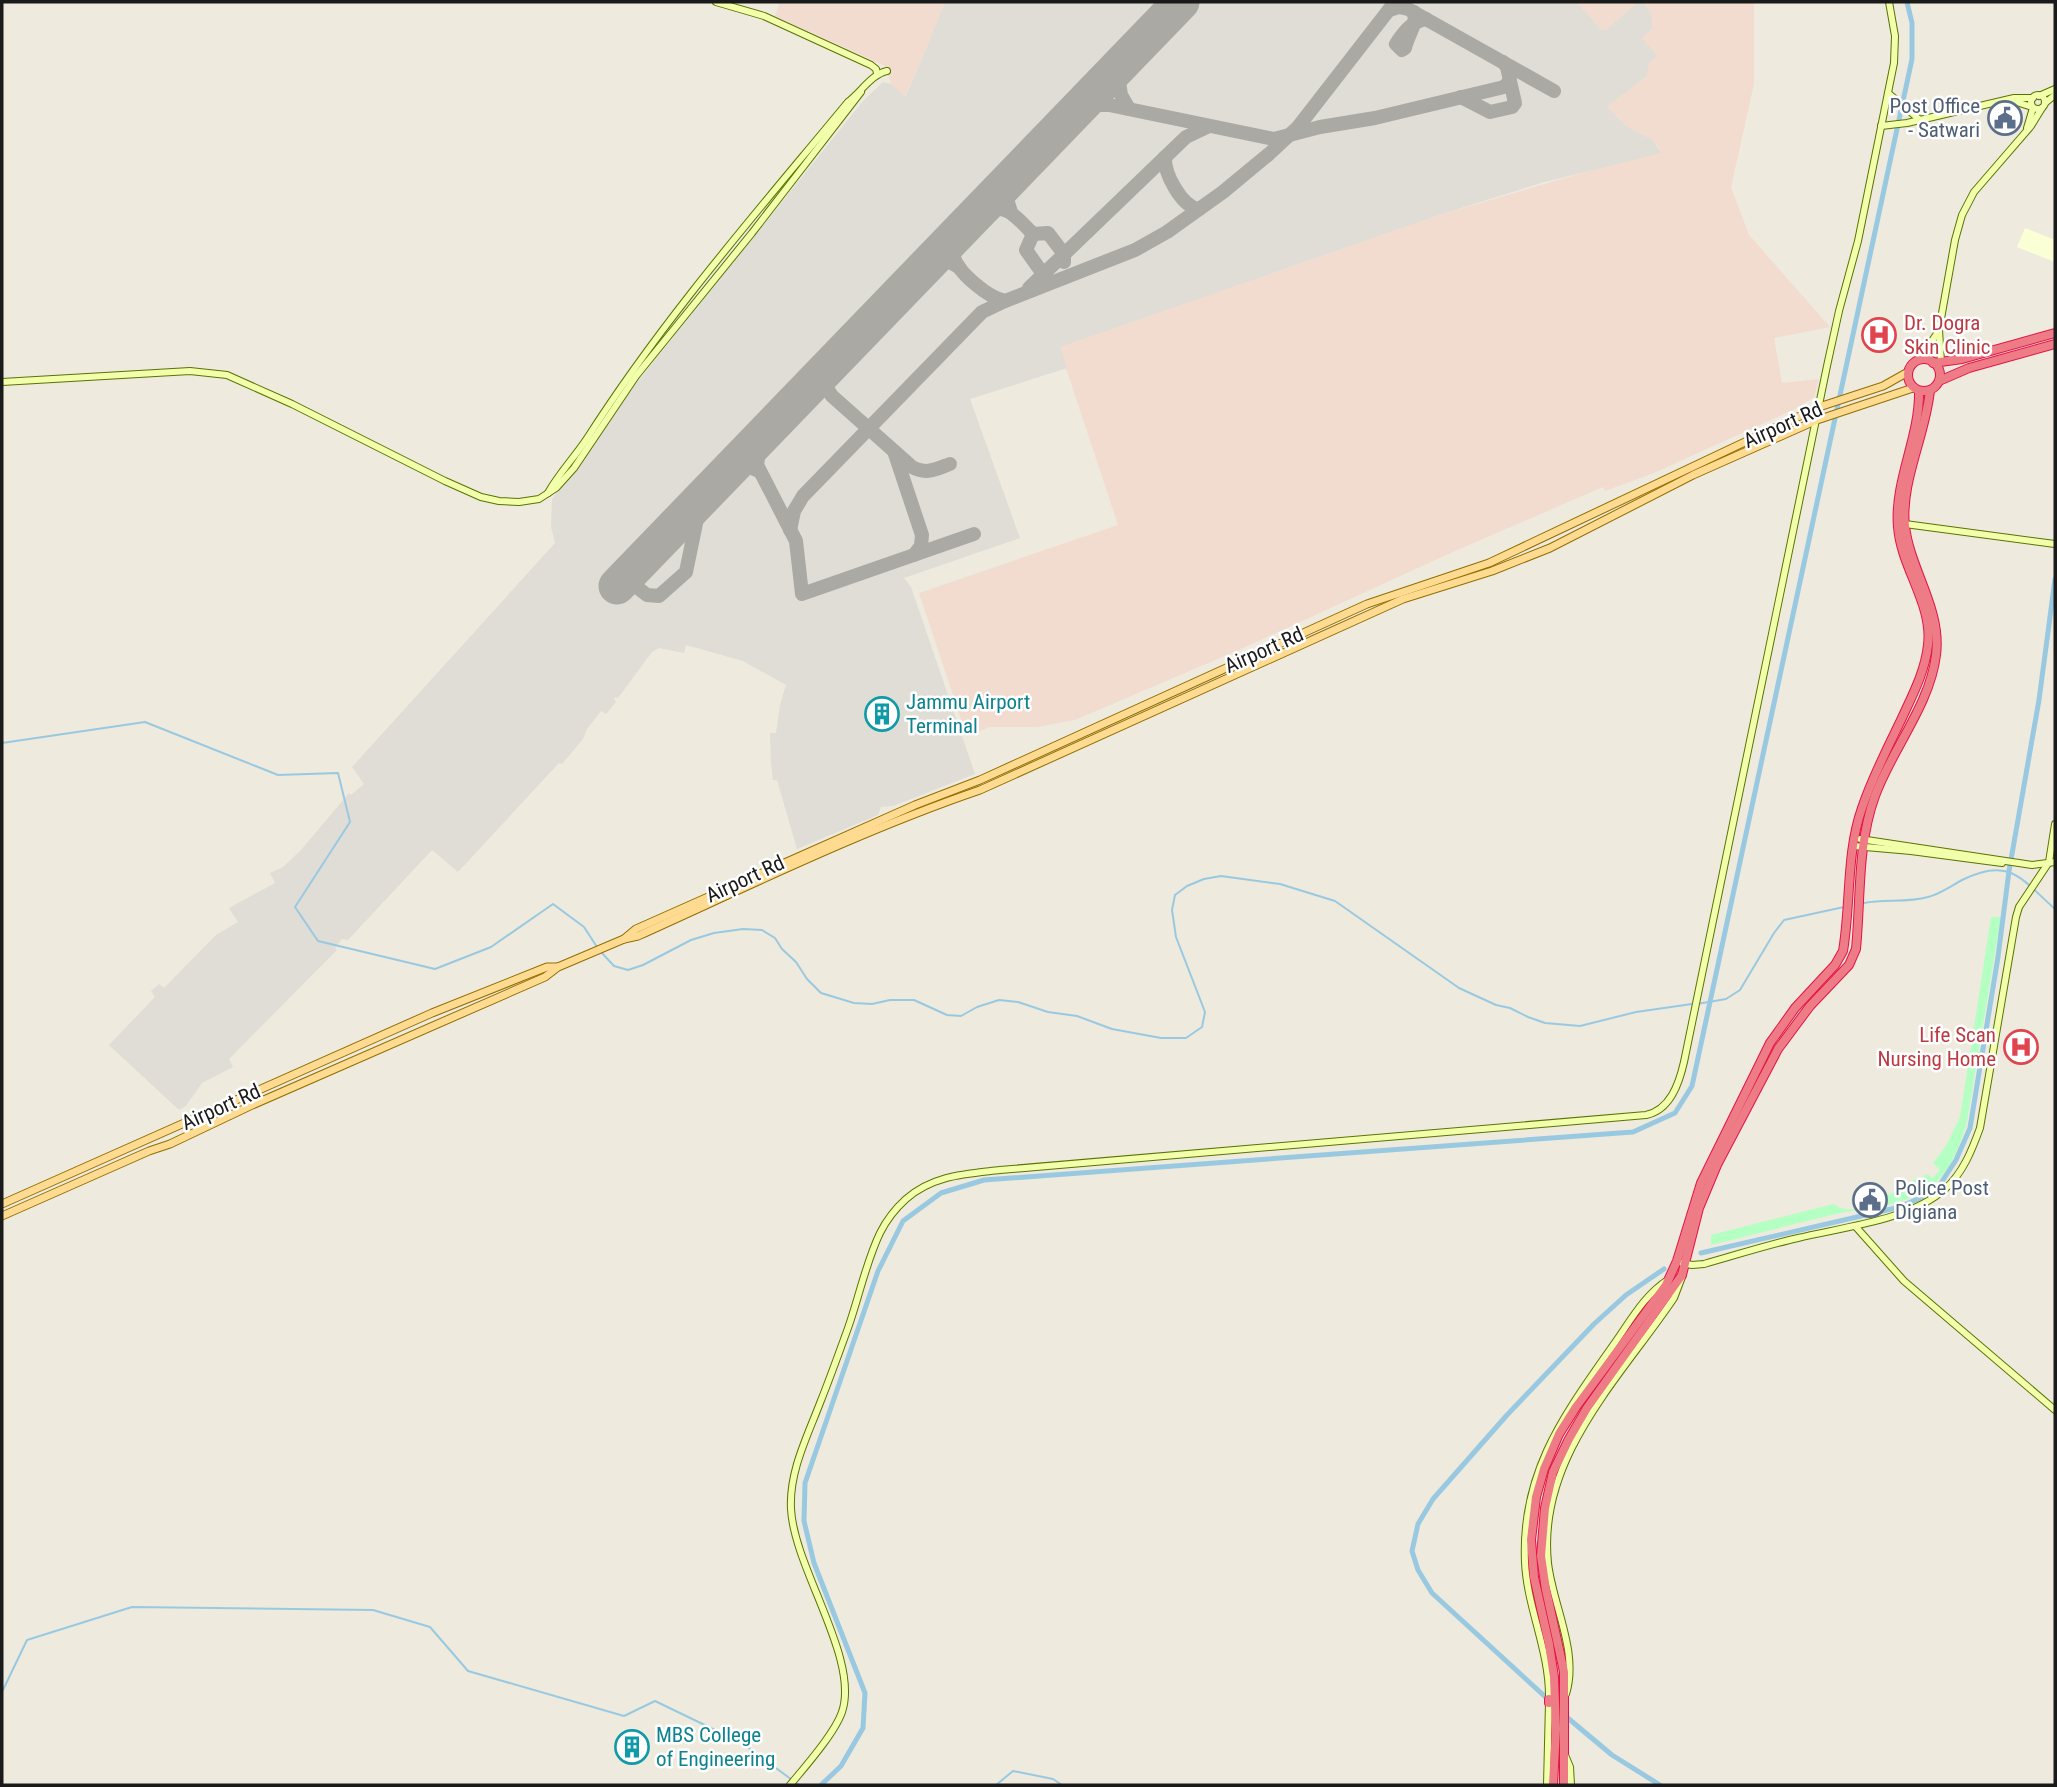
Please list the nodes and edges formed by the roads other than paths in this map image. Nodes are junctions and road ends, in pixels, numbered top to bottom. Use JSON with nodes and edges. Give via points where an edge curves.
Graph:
{"nodes":[{"id":1,"x":716,"y":2,"type":"edge"},
{"id":2,"x":1889,"y":2,"type":"edge"},
{"id":3,"x":887,"y":71,"type":"dead end"},
{"id":4,"x":877,"y":73,"type":"junction"},
{"id":5,"x":2055,"y":89,"type":"edge"},
{"id":6,"x":1890,"y":95,"type":"junction"},
{"id":7,"x":2055,"y":95,"type":"edge"},
{"id":8,"x":2036,"y":97,"type":"junction"},
{"id":9,"x":2008,"y":99,"type":"junction"},
{"id":10,"x":2018,"y":103,"type":"junction"},
{"id":11,"x":2043,"y":106,"type":"junction"},
{"id":12,"x":2033,"y":107,"type":"junction"},
{"id":13,"x":1917,"y":118,"type":"junction"},
{"id":14,"x":2030,"y":118,"type":"junction"},
{"id":15,"x":1881,"y":126,"type":"junction"},
{"id":16,"x":2026,"y":130,"type":"junction"},
{"id":17,"x":1939,"y":330,"type":"junction"},
{"id":18,"x":2055,"y":333,"type":"edge"},
{"id":19,"x":2055,"y":344,"type":"edge"},
{"id":20,"x":1920,"y":359,"type":"junction"},
{"id":21,"x":1937,"y":362,"type":"junction"},
{"id":22,"x":1908,"y":372,"type":"junction"},
{"id":23,"x":1939,"y":381,"type":"junction"},
{"id":24,"x":2,"y":382,"type":"edge"},
{"id":25,"x":1916,"y":389,"type":"junction"},
{"id":26,"x":1930,"y":390,"type":"junction"},
{"id":27,"x":1819,"y":407,"type":"junction"},
{"id":28,"x":1817,"y":420,"type":"junction"},
{"id":29,"x":1905,"y":524,"type":"junction"},
{"id":30,"x":2055,"y":544,"type":"edge"},
{"id":31,"x":2055,"y":824,"type":"edge"},
{"id":32,"x":1860,"y":843,"type":"junction"},
{"id":33,"x":2052,"y":862,"type":"edge"},
{"id":34,"x":621,"y":940,"type":"junction"},
{"id":35,"x":558,"y":967,"type":"junction"},
{"id":36,"x":2,"y":1204,"type":"edge"},
{"id":37,"x":2,"y":1216,"type":"edge"},
{"id":38,"x":1856,"y":1227,"type":"junction"},
{"id":39,"x":1682,"y":1263,"type":"junction"},
{"id":40,"x":2055,"y":1410,"type":"edge"},
{"id":41,"x":1547,"y":1617,"type":"junction"},
{"id":42,"x":1557,"y":1707,"type":"junction"},
{"id":43,"x":1564,"y":1754,"type":"junction"},
{"id":44,"x":790,"y":1785,"type":"edge"},
{"id":45,"x":1547,"y":1785,"type":"edge"},
{"id":46,"x":1553,"y":1785,"type":"edge"},
{"id":47,"x":1564,"y":1785,"type":"edge"},
{"id":48,"x":1571,"y":1785,"type":"edge"}],
"edges":[{"from":1,"to":4,"type":"street","via":[[764,16],[871,65]]},
{"from":2,"to":6,"type":"street","via":[[1895,50]]},
{"from":3,"to":4,"type":"street"},
{"from":4,"to":24,"type":"street","via":[[636,376],[574,468],[547,495],[519,502],[481,496],[227,375],[176,371]]},
{"from":5,"to":8,"type":"street"},
{"from":6,"to":13,"type":"street"},
{"from":6,"to":15,"type":"street"},
{"from":7,"to":11,"type":"street"},
{"from":8,"to":9,"type":"street"},
{"from":8,"to":11,"type":"street","via":[[2044,99]]},
{"from":8,"to":12,"type":"street"},
{"from":9,"to":10,"type":"street"},
{"from":9,"to":13,"type":"street"},
{"from":10,"to":12,"type":"street"},
{"from":10,"to":14,"type":"street"},
{"from":11,"to":12,"type":"street"},
{"from":11,"to":16,"type":"street"},
{"from":12,"to":14,"type":"street"},
{"from":13,"to":15,"type":"street"},
{"from":14,"to":16,"type":"street"},
{"from":15,"to":27,"type":"street"},
{"from":16,"to":17,"type":"street","via":[[1974,192],[1962,215]]},
{"from":17,"to":20,"type":"street"},
{"from":17,"to":21,"type":"street"},
{"from":18,"to":21,"type":"highway"},
{"from":19,"to":23,"type":"highway"},
{"from":20,"to":21,"type":"highway"},
{"from":20,"to":22,"type":"highway"},
{"from":21,"to":23,"type":"highway"},
{"from":22,"to":25,"type":"highway","via":[[1908,381]]},
{"from":22,"to":27,"type":"main road","name":"Airport Rd","via":[[1883,386]]},
{"from":23,"to":26,"type":"highway"},
{"from":25,"to":26,"type":"highway"},
{"from":25,"to":28,"type":"main road"},
{"from":25,"to":32,"type":"highway","via":[[1919,407],[1897,509],[1898,531],[1924,609],[1929,643],[1918,685],[1862,806]]},
{"from":26,"to":29,"type":"highway"},
{"from":27,"to":28,"type":"street"},
{"from":27,"to":34,"type":"main road","name":"Airport Rd","via":[[1489,562],[1367,604],[980,780],[792,858]]},
{"from":28,"to":34,"type":"main road","via":[[1693,475],[1550,548],[1403,599],[980,789]]},
{"from":28,"to":44,"type":"street","via":[[1682,1070],[1666,1103],[1653,1114],[962,1174],[931,1182],[905,1200],[879,1236],[796,1467],[791,1494],[796,1536],[836,1646],[845,1703],[838,1722]]},
{"from":29,"to":30,"type":"street"},
{"from":29,"to":32,"type":"highway","via":[[1933,614],[1936,654],[1927,688],[1877,792]]},
{"from":31,"to":33,"type":"street"},
{"from":32,"to":33,"type":"street","via":[[2020,864]]},
{"from":32,"to":39,"type":"highway","via":[[1840,958],[1795,1008],[1745,1090],[1700,1183]]},
{"from":32,"to":39,"type":"highway","via":[[1856,949],[1849,965],[1784,1039],[1717,1166]]},
{"from":33,"to":38,"type":"street","via":[[2016,917],[1980,1128],[1971,1153],[1948,1187],[1936,1196]]},
{"from":34,"to":35,"type":"main road"},
{"from":35,"to":36,"type":"main road","name":"Airport Rd","via":[[547,967],[432,1013]]},
{"from":35,"to":37,"type":"main road","via":[[545,977]]},
{"from":38,"to":39,"type":"street","via":[[1704,1264]]},
{"from":38,"to":40,"type":"street","via":[[1904,1281]]},
{"from":39,"to":41,"type":"highway","via":[[1682,1275],[1576,1425],[1556,1473],[1545,1508],[1541,1544]]},
{"from":39,"to":41,"type":"highway","via":[[1576,1407],[1544,1469],[1531,1540],[1534,1577]]},
{"from":41,"to":42,"type":"highway"},
{"from":41,"to":42,"type":"highway","via":[[1564,1672],[1564,1698]]},
{"from":42,"to":43,"type":"highway"},
{"from":42,"to":45,"type":"street"},
{"from":42,"to":46,"type":"highway"},
{"from":43,"to":47,"type":"highway"},
{"from":43,"to":48,"type":"street"}]}
